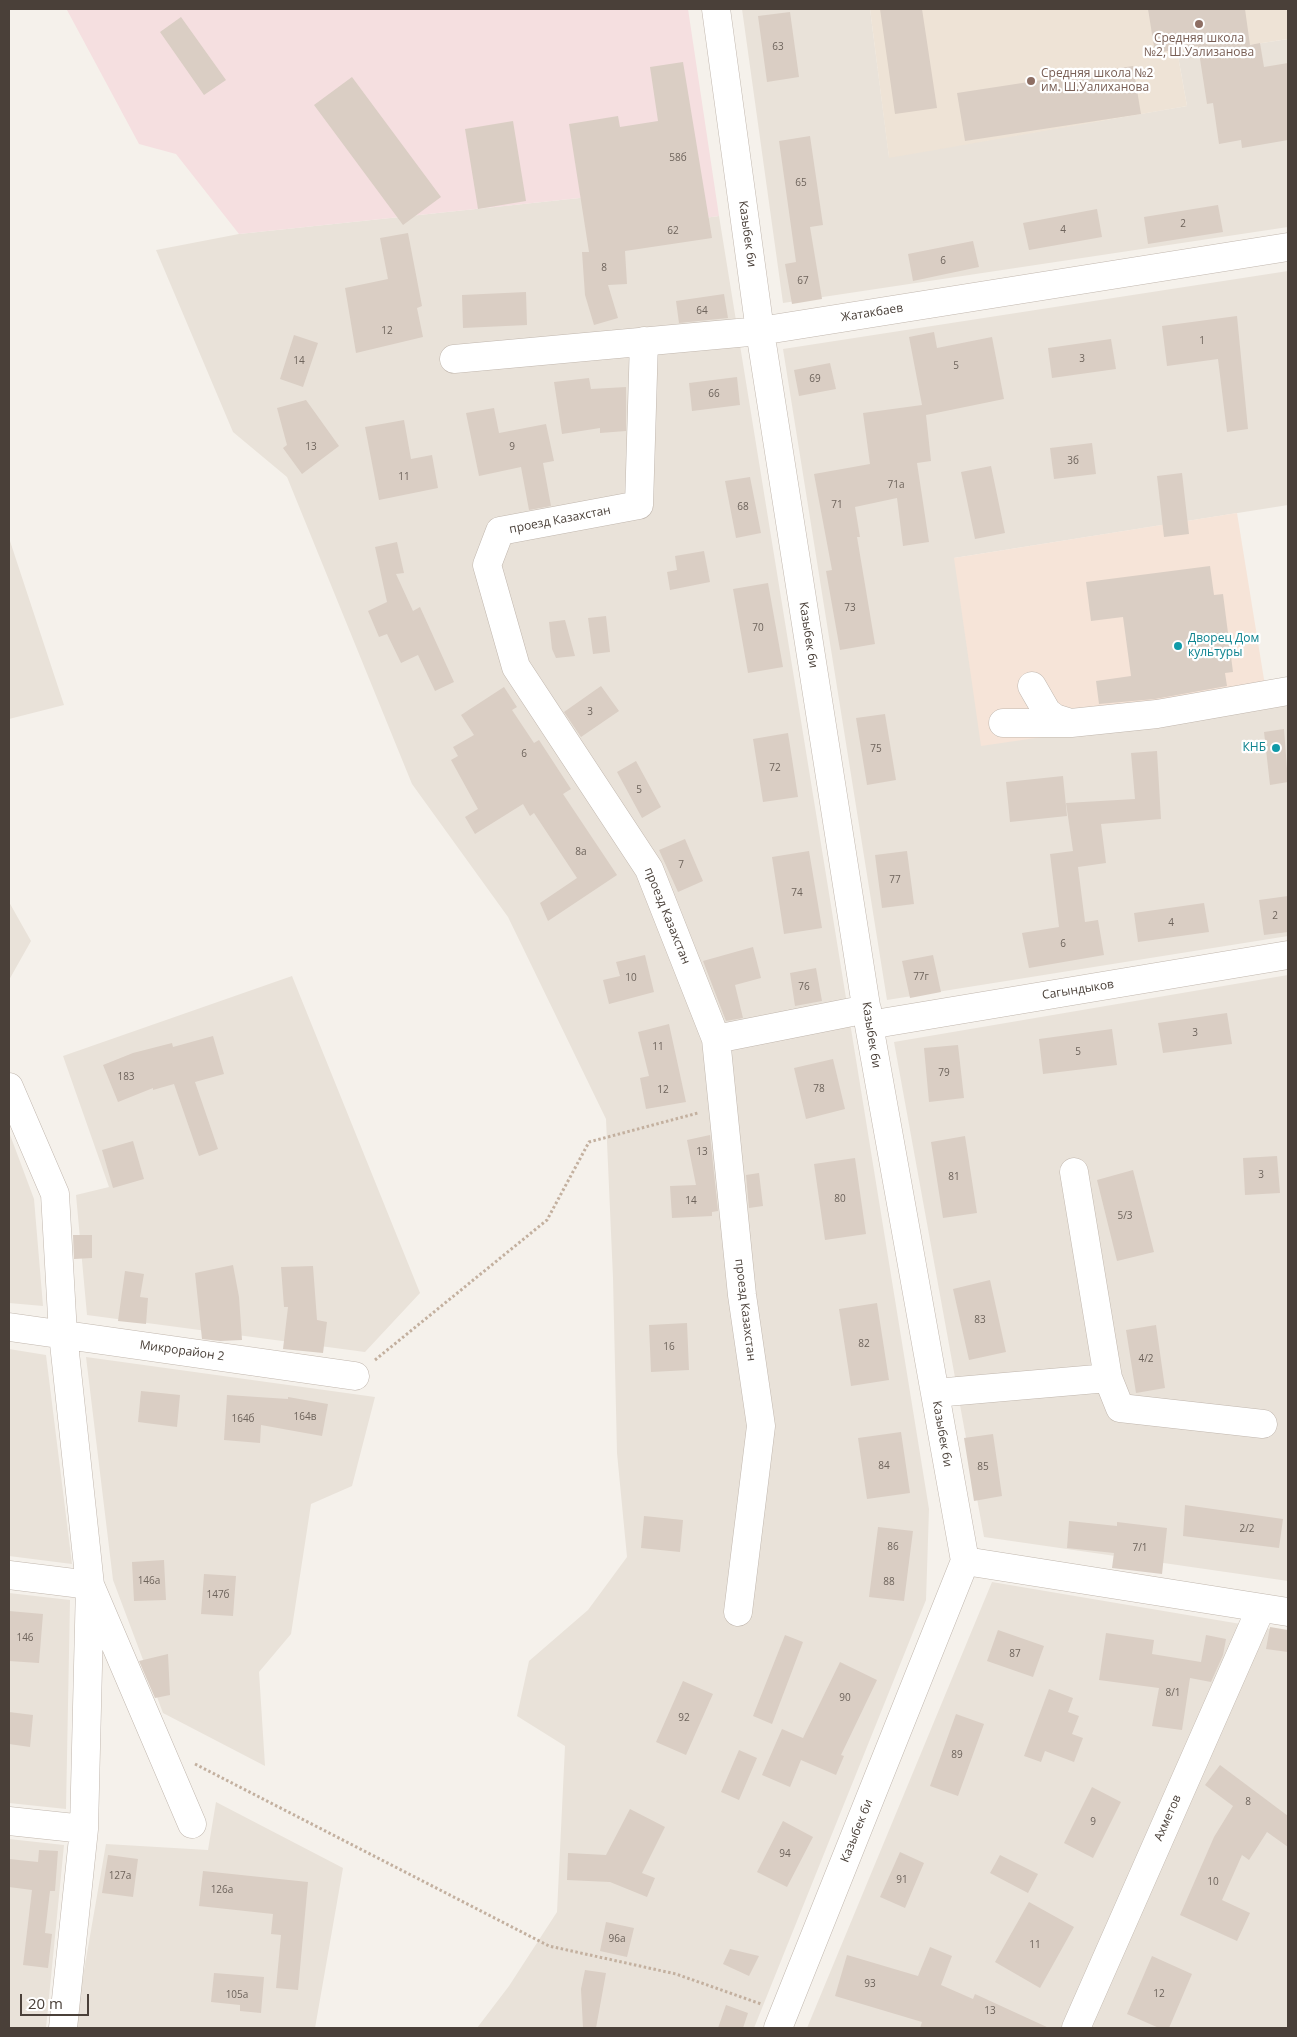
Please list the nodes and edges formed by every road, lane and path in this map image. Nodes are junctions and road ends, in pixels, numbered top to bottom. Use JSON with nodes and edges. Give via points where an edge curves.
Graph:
{"nodes":[{"id":1,"x":716,"y":9,"type":"edge"},
{"id":2,"x":1288,"y":247,"type":"edge"},
{"id":3,"x":760,"y":331,"type":"junction"},
{"id":4,"x":644,"y":341,"type":"junction"},
{"id":5,"x":454,"y":358,"type":"dead end"},
{"id":6,"x":1032,"y":686,"type":"dead end"},
{"id":7,"x":1288,"y":691,"type":"edge"},
{"id":8,"x":1003,"y":723,"type":"dead end"},
{"id":9,"x":1071,"y":723,"type":"junction"},
{"id":10,"x":1288,"y":955,"type":"edge"},
{"id":11,"x":868,"y":1017,"type":"junction"},
{"id":12,"x":716,"y":1039,"type":"junction"},
{"id":13,"x":9,"y":1087,"type":"edge"},
{"id":14,"x":723,"y":1107,"type":"junction"},
{"id":15,"x":1074,"y":1172,"type":"dead end"},
{"id":16,"x":9,"y":1327,"type":"edge"},
{"id":17,"x":63,"y":1334,"type":"junction"},
{"id":18,"x":355,"y":1376,"type":"joint"},
{"id":19,"x":1108,"y":1378,"type":"junction"},
{"id":20,"x":935,"y":1393,"type":"junction"},
{"id":21,"x":1262,"y":1424,"type":"dead end"},
{"id":22,"x":965,"y":1561,"type":"junction"},
{"id":23,"x":9,"y":1574,"type":"edge"},
{"id":24,"x":90,"y":1585,"type":"junction"},
{"id":25,"x":1261,"y":1608,"type":"junction"},
{"id":26,"x":738,"y":1612,"type":"dead end"},
{"id":27,"x":1288,"y":1612,"type":"edge"},
{"id":28,"x":194,"y":1763,"type":"dead end"},
{"id":29,"x":9,"y":1821,"type":"edge"},
{"id":30,"x":192,"y":1824,"type":"dead end"},
{"id":31,"x":84,"y":1829,"type":"junction"},
{"id":32,"x":781,"y":2020,"type":"edge"},
{"id":33,"x":63,"y":2028,"type":"edge"},
{"id":34,"x":1076,"y":2028,"type":"edge"}],
"edges":[{"from":1,"to":3,"type":"street","name":"Казыбек би"},
{"from":2,"to":3,"type":"street","name":"Жатакбаев"},
{"from":3,"to":4,"type":"street","name":"Жатакбаев"},
{"from":3,"to":11,"type":"street","name":"Казыбек би"},
{"from":4,"to":5,"type":"street","name":"Жатакбаев"},
{"from":4,"to":12,"type":"street","name":"проезд Казахстан","via":[[639,505],[500,532],[486,565],[516,667],[649,869]]},
{"from":6,"to":9,"type":"street","via":[[1047,712]]},
{"from":7,"to":9,"type":"street","via":[[1157,714]]},
{"from":8,"to":9,"type":"street"},
{"from":10,"to":11,"type":"street","name":"Сагындыков"},
{"from":11,"to":12,"type":"street","name":"Сагындыков"},
{"from":11,"to":20,"type":"street","name":"Казыбек би"},
{"from":12,"to":14,"type":"street","name":"проезд Казахстан"},
{"from":13,"to":17,"type":"street","via":[[55,1194]]},
{"from":14,"to":18,"type":"path","via":[[589,1142],[547,1220]]},
{"from":14,"to":26,"type":"street","name":"проезд Казахстан","via":[[742,1295],[761,1426]]},
{"from":15,"to":19,"type":"street"},
{"from":16,"to":17,"type":"street","name":"Микрорайон 2"},
{"from":17,"to":18,"type":"street","name":"Микрорайон 2"},
{"from":17,"to":24,"type":"street"},
{"from":19,"to":20,"type":"street"},
{"from":19,"to":21,"type":"street","via":[[1120,1408]]},
{"from":20,"to":22,"type":"street","name":"Казыбек би"},
{"from":22,"to":25,"type":"street"},
{"from":22,"to":32,"type":"street","name":"Казыбек би"},
{"from":23,"to":24,"type":"street"},
{"from":24,"to":30,"type":"street"},
{"from":24,"to":31,"type":"street"},
{"from":25,"to":27,"type":"street"},
{"from":25,"to":34,"type":"street","name":"Ахметов"},
{"from":28,"to":32,"type":"path","via":[[549,1946],[676,1974]]},
{"from":29,"to":31,"type":"street"},
{"from":31,"to":33,"type":"street"}]}
